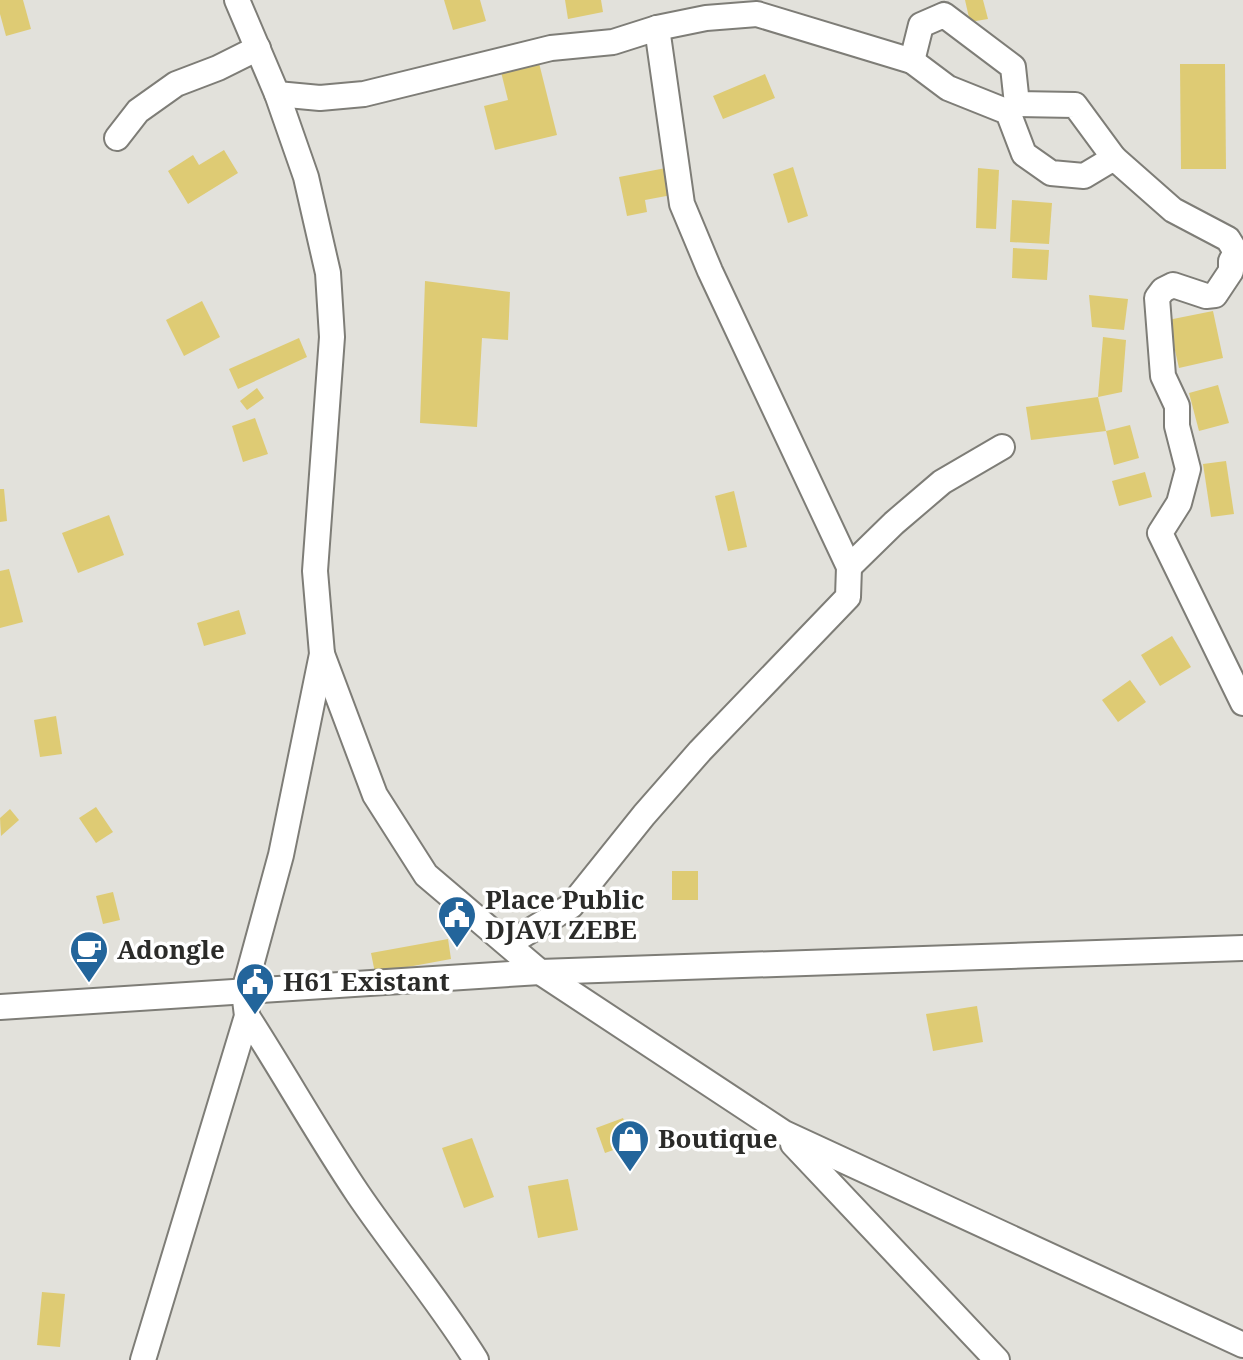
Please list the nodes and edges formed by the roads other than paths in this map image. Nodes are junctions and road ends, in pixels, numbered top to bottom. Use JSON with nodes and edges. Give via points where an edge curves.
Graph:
{"nodes":[{"id":1,"x":237,"y":0,"type":"edge"},
{"id":2,"x":765,"y":7,"type":"edge"},
{"id":3,"x":657,"y":28,"type":"junction"},
{"id":4,"x":258,"y":48,"type":"junction"},
{"id":5,"x":912,"y":61,"type":"junction"},
{"id":6,"x":277,"y":94,"type":"junction"},
{"id":7,"x":1013,"y":108,"type":"junction"},
{"id":8,"x":117,"y":138,"type":"dead end"},
{"id":9,"x":1114,"y":158,"type":"junction"},
{"id":10,"x":1240,"y":253,"type":"edge"},
{"id":11,"x":1002,"y":447,"type":"dead end"},
{"id":12,"x":849,"y":567,"type":"junction"},
{"id":13,"x":322,"y":654,"type":"junction"},
{"id":14,"x":1243,"y":703,"type":"edge"},
{"id":15,"x":508,"y":944,"type":"junction"},
{"id":16,"x":1243,"y":948,"type":"edge"},
{"id":17,"x":540,"y":972,"type":"junction"},
{"id":18,"x":244,"y":991,"type":"junction"},
{"id":19,"x":0,"y":1007,"type":"edge"},
{"id":20,"x":247,"y":1016,"type":"junction"},
{"id":21,"x":784,"y":1133,"type":"junction"},
{"id":22,"x":1243,"y":1345,"type":"edge"},
{"id":23,"x":143,"y":1360,"type":"edge"},
{"id":24,"x":476,"y":1360,"type":"edge"},
{"id":25,"x":997,"y":1360,"type":"edge"}],
"edges":[{"from":1,"to":4,"type":"street"},
{"from":2,"to":3,"type":"street"},
{"from":2,"to":5,"type":"street"},
{"from":3,"to":6,"type":"street","via":[[364,94]]},
{"from":3,"to":12,"type":"street","via":[[682,204]]},
{"from":4,"to":6,"type":"street"},
{"from":4,"to":8,"type":"street","via":[[176,84],[138,111]]},
{"from":5,"to":7,"type":"street","via":[[948,88]]},
{"from":5,"to":7,"type":"street","via":[[921,25],[944,15],[1013,67]]},
{"from":6,"to":13,"type":"street","via":[[306,177],[328,273],[332,337],[315,571]]},
{"from":7,"to":9,"type":"street","via":[[1075,105]]},
{"from":7,"to":9,"type":"street","via":[[1024,154],[1051,173],[1084,176]]},
{"from":9,"to":10,"type":"street","via":[[1173,210],[1228,239]]},
{"from":10,"to":14,"type":"street","via":[[1215,295],[1173,285],[1157,298],[1163,376],[1177,406],[1188,469],[1179,503],[1160,533]]},
{"from":11,"to":12,"type":"street","via":[[942,482]]},
{"from":12,"to":15,"type":"street","via":[[848,597],[700,751],[571,906]]},
{"from":13,"to":15,"type":"street","via":[[375,795],[426,875]]},
{"from":13,"to":18,"type":"street","via":[[281,855]]},
{"from":15,"to":17,"type":"street"},
{"from":16,"to":17,"type":"street"},
{"from":17,"to":18,"type":"street"},
{"from":17,"to":21,"type":"street"},
{"from":18,"to":19,"type":"street"},
{"from":18,"to":20,"type":"street"},
{"from":20,"to":23,"type":"street"},
{"from":20,"to":24,"type":"street","via":[[331,1154]]},
{"from":21,"to":22,"type":"street"},
{"from":21,"to":25,"type":"street"}]}
